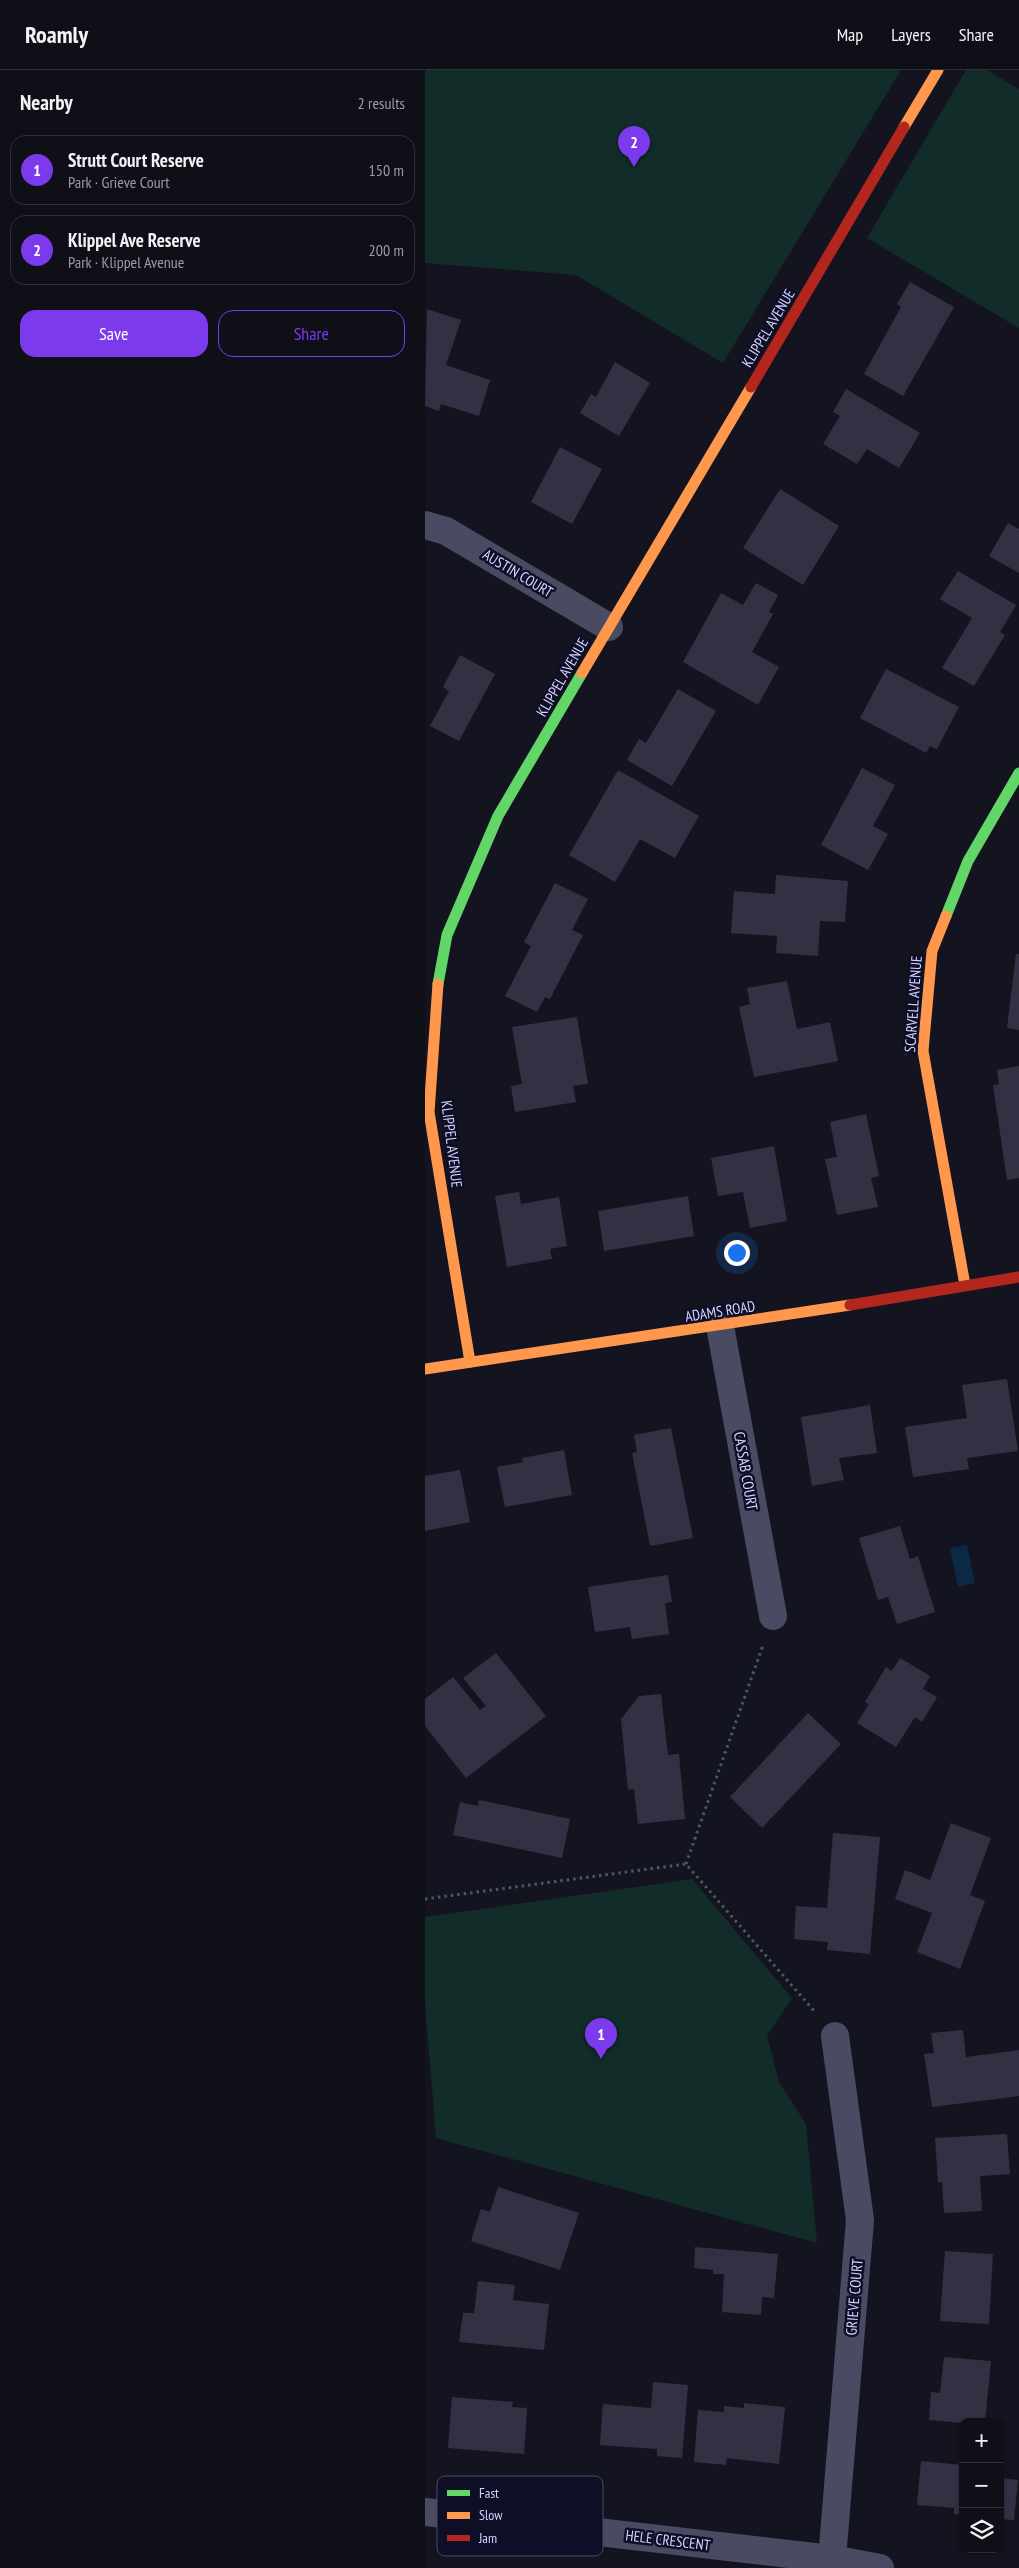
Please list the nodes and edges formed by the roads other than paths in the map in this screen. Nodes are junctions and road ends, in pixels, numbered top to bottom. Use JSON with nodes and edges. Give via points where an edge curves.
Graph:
{"nodes":[{"id":1,"x":939,"y":70,"type":"edge"},
{"id":2,"x":425,"y":525,"type":"edge"},
{"id":3,"x":609,"y":628,"type":"junction"},
{"id":4,"x":1019,"y":773,"type":"edge"},
{"id":5,"x":431,"y":995,"type":"edge"},
{"id":6,"x":1019,"y":1277,"type":"edge"},
{"id":7,"x":965,"y":1285,"type":"junction"},
{"id":8,"x":720,"y":1326,"type":"junction"},
{"id":9,"x":470,"y":1362,"type":"junction"},
{"id":10,"x":425,"y":1369,"type":"edge"},
{"id":11,"x":773,"y":1616,"type":"road end"},
{"id":12,"x":835,"y":2036,"type":"road end"},
{"id":13,"x":603,"y":2533,"type":"edge"},
{"id":14,"x":832,"y":2559,"type":"junction"},
{"id":15,"x":880,"y":2568,"type":"edge"}],
"edges":[{"from":1,"to":3,"type":"street","name":"KLIPPEL AVENUE"},
{"from":2,"to":3,"type":"street","name":"AUSTIN COURT","via":[[446,531]]},
{"from":3,"to":5,"type":"street","name":"KLIPPEL AVENUE","via":[[498,816],[447,935]]},
{"from":4,"to":7,"type":"street","name":"SCARVELL AVENUE","via":[[967,861],[931,951],[923,1051]]},
{"from":5,"to":9,"type":"street","name":"KLIPPEL AVENUE","via":[[429,1112]]},
{"from":6,"to":7,"type":"street","name":"ADAMS ROAD"},
{"from":7,"to":8,"type":"street","name":"ADAMS ROAD"},
{"from":8,"to":9,"type":"street","name":"ADAMS ROAD"},
{"from":8,"to":11,"type":"street","name":"CASSAB COURT"},
{"from":9,"to":10,"type":"street","name":"ADAMS ROAD"},
{"from":12,"to":14,"type":"street","name":"GRIEVE COURT","via":[[860,2220]]},
{"from":13,"to":14,"type":"street","name":"HELE CRESCENT"},
{"from":14,"to":15,"type":"street","name":"HELE CRESCENT"}]}
